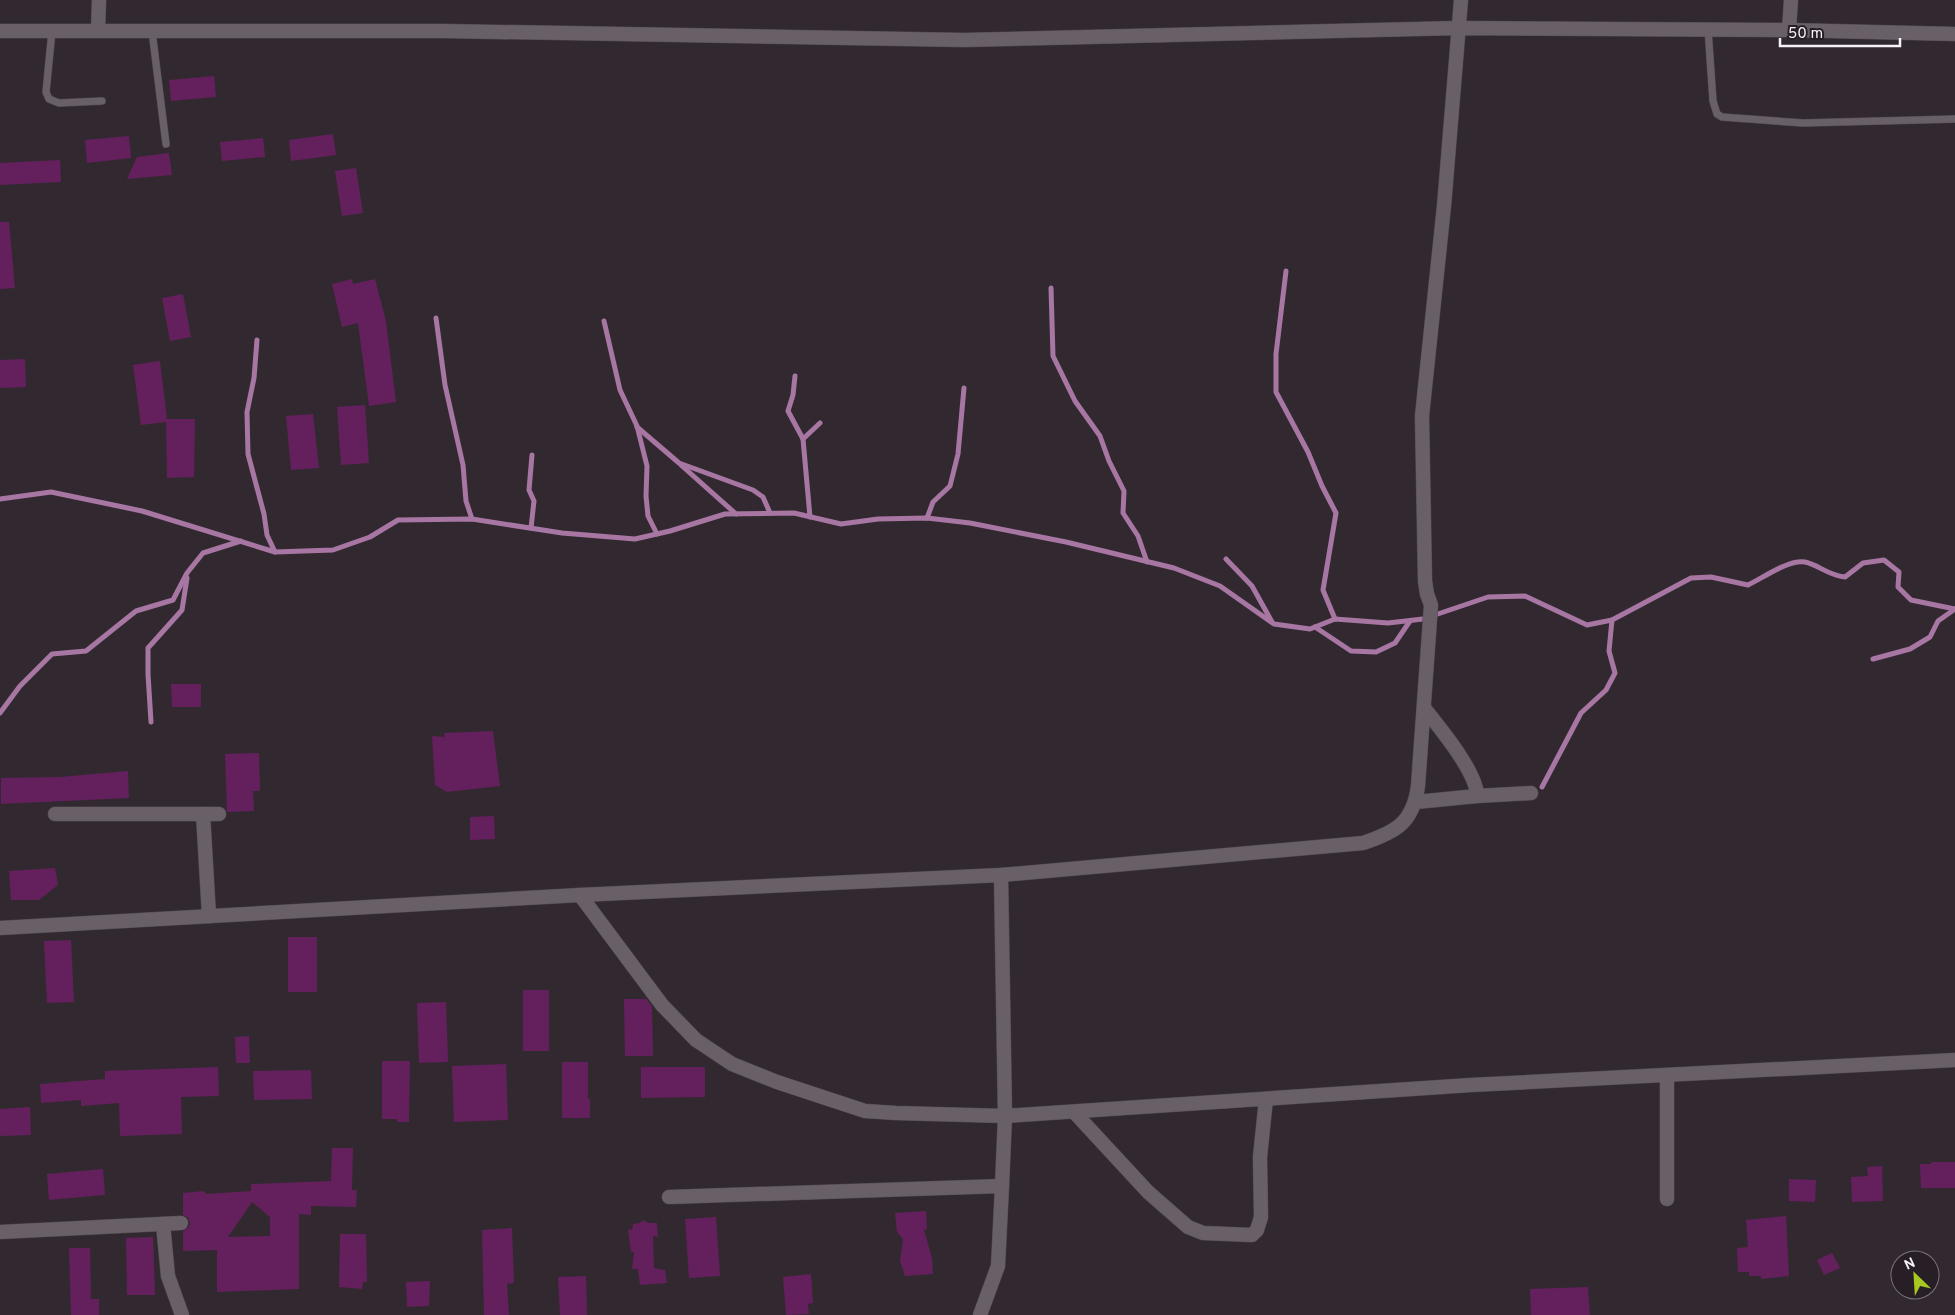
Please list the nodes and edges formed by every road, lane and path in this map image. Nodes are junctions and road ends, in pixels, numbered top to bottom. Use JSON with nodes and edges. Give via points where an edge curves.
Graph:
{"nodes":[{"id":1,"x":99,"y":0,"type":"edge"},
{"id":2,"x":1461,"y":0,"type":"edge"},
{"id":3,"x":1791,"y":0,"type":"edge"},
{"id":4,"x":1458,"y":28,"type":"junction"},
{"id":5,"x":1708,"y":29,"type":"junction"},
{"id":6,"x":98,"y":30,"type":"junction"},
{"id":7,"x":152,"y":30,"type":"junction"},
{"id":8,"x":1789,"y":30,"type":"junction"},
{"id":9,"x":0,"y":31,"type":"edge"},
{"id":10,"x":52,"y":31,"type":"junction"},
{"id":11,"x":1955,"y":34,"type":"edge"},
{"id":12,"x":102,"y":101,"type":"dead end"},
{"id":13,"x":1955,"y":119,"type":"edge"},
{"id":14,"x":166,"y":144,"type":"dead end"},
{"id":15,"x":1424,"y":708,"type":"junction"},
{"id":16,"x":1530,"y":793,"type":"dead end"},
{"id":17,"x":1478,"y":796,"type":"junction"},
{"id":18,"x":1416,"y":802,"type":"junction"},
{"id":19,"x":55,"y":814,"type":"dead end"},
{"id":20,"x":203,"y":814,"type":"junction"},
{"id":21,"x":220,"y":814,"type":"dead end"},
{"id":22,"x":1001,"y":875,"type":"junction"},
{"id":23,"x":580,"y":895,"type":"junction"},
{"id":24,"x":209,"y":916,"type":"junction"},
{"id":25,"x":0,"y":928,"type":"edge"},
{"id":26,"x":1955,"y":1060,"type":"edge"},
{"id":27,"x":1667,"y":1075,"type":"junction"},
{"id":28,"x":1266,"y":1099,"type":"junction"},
{"id":29,"x":1074,"y":1112,"type":"junction"},
{"id":30,"x":1005,"y":1116,"type":"junction"},
{"id":31,"x":1002,"y":1186,"type":"junction"},
{"id":32,"x":669,"y":1197,"type":"dead end"},
{"id":33,"x":1667,"y":1200,"type":"dead end"},
{"id":34,"x":181,"y":1223,"type":"dead end"},
{"id":35,"x":163,"y":1224,"type":"junction"},
{"id":36,"x":0,"y":1232,"type":"edge"},
{"id":37,"x":182,"y":1315,"type":"edge"},
{"id":38,"x":980,"y":1315,"type":"edge"}],
"edges":[{"from":1,"to":6,"type":"street"},
{"from":2,"to":4,"type":"street"},
{"from":3,"to":8,"type":"street"},
{"from":4,"to":5,"type":"street"},
{"from":4,"to":7,"type":"street","via":[[964,40]]},
{"from":4,"to":15,"type":"street","via":[[1444,206],[1422,416],[1425,581],[1431,605]]},
{"from":5,"to":8,"type":"street"},
{"from":5,"to":13,"type":"lane","via":[[1713,101],[1717,114],[1722,117],[1803,123]]},
{"from":6,"to":7,"type":"street"},
{"from":6,"to":10,"type":"street"},
{"from":7,"to":14,"type":"lane"},
{"from":8,"to":11,"type":"street"},
{"from":9,"to":10,"type":"street"},
{"from":10,"to":12,"type":"lane","via":[[46,92],[49,99],[59,103]]},
{"from":15,"to":17,"type":"street","via":[[1458,753],[1477,786]]},
{"from":15,"to":18,"type":"street"},
{"from":16,"to":17,"type":"street"},
{"from":17,"to":18,"type":"street"},
{"from":18,"to":22,"type":"street","via":[[1400,826],[1363,843]]},
{"from":19,"to":20,"type":"street"},
{"from":20,"to":21,"type":"street"},
{"from":20,"to":24,"type":"street"},
{"from":22,"to":23,"type":"street"},
{"from":22,"to":30,"type":"street"},
{"from":23,"to":24,"type":"street"},
{"from":23,"to":30,"type":"street","via":[[662,1005],[696,1040],[732,1064],[865,1111]]},
{"from":24,"to":25,"type":"street"},
{"from":26,"to":27,"type":"street"},
{"from":27,"to":28,"type":"street"},
{"from":27,"to":33,"type":"street"},
{"from":28,"to":29,"type":"street"},
{"from":28,"to":29,"type":"street","via":[[1260,1157],[1261,1217],[1252,1235],[1203,1233],[1188,1227],[1148,1192]]},
{"from":29,"to":30,"type":"street"},
{"from":30,"to":31,"type":"street"},
{"from":31,"to":32,"type":"street"},
{"from":31,"to":38,"type":"street","via":[[998,1266]]},
{"from":34,"to":35,"type":"street"},
{"from":35,"to":36,"type":"street"},
{"from":35,"to":37,"type":"street","via":[[168,1276]]}]}
